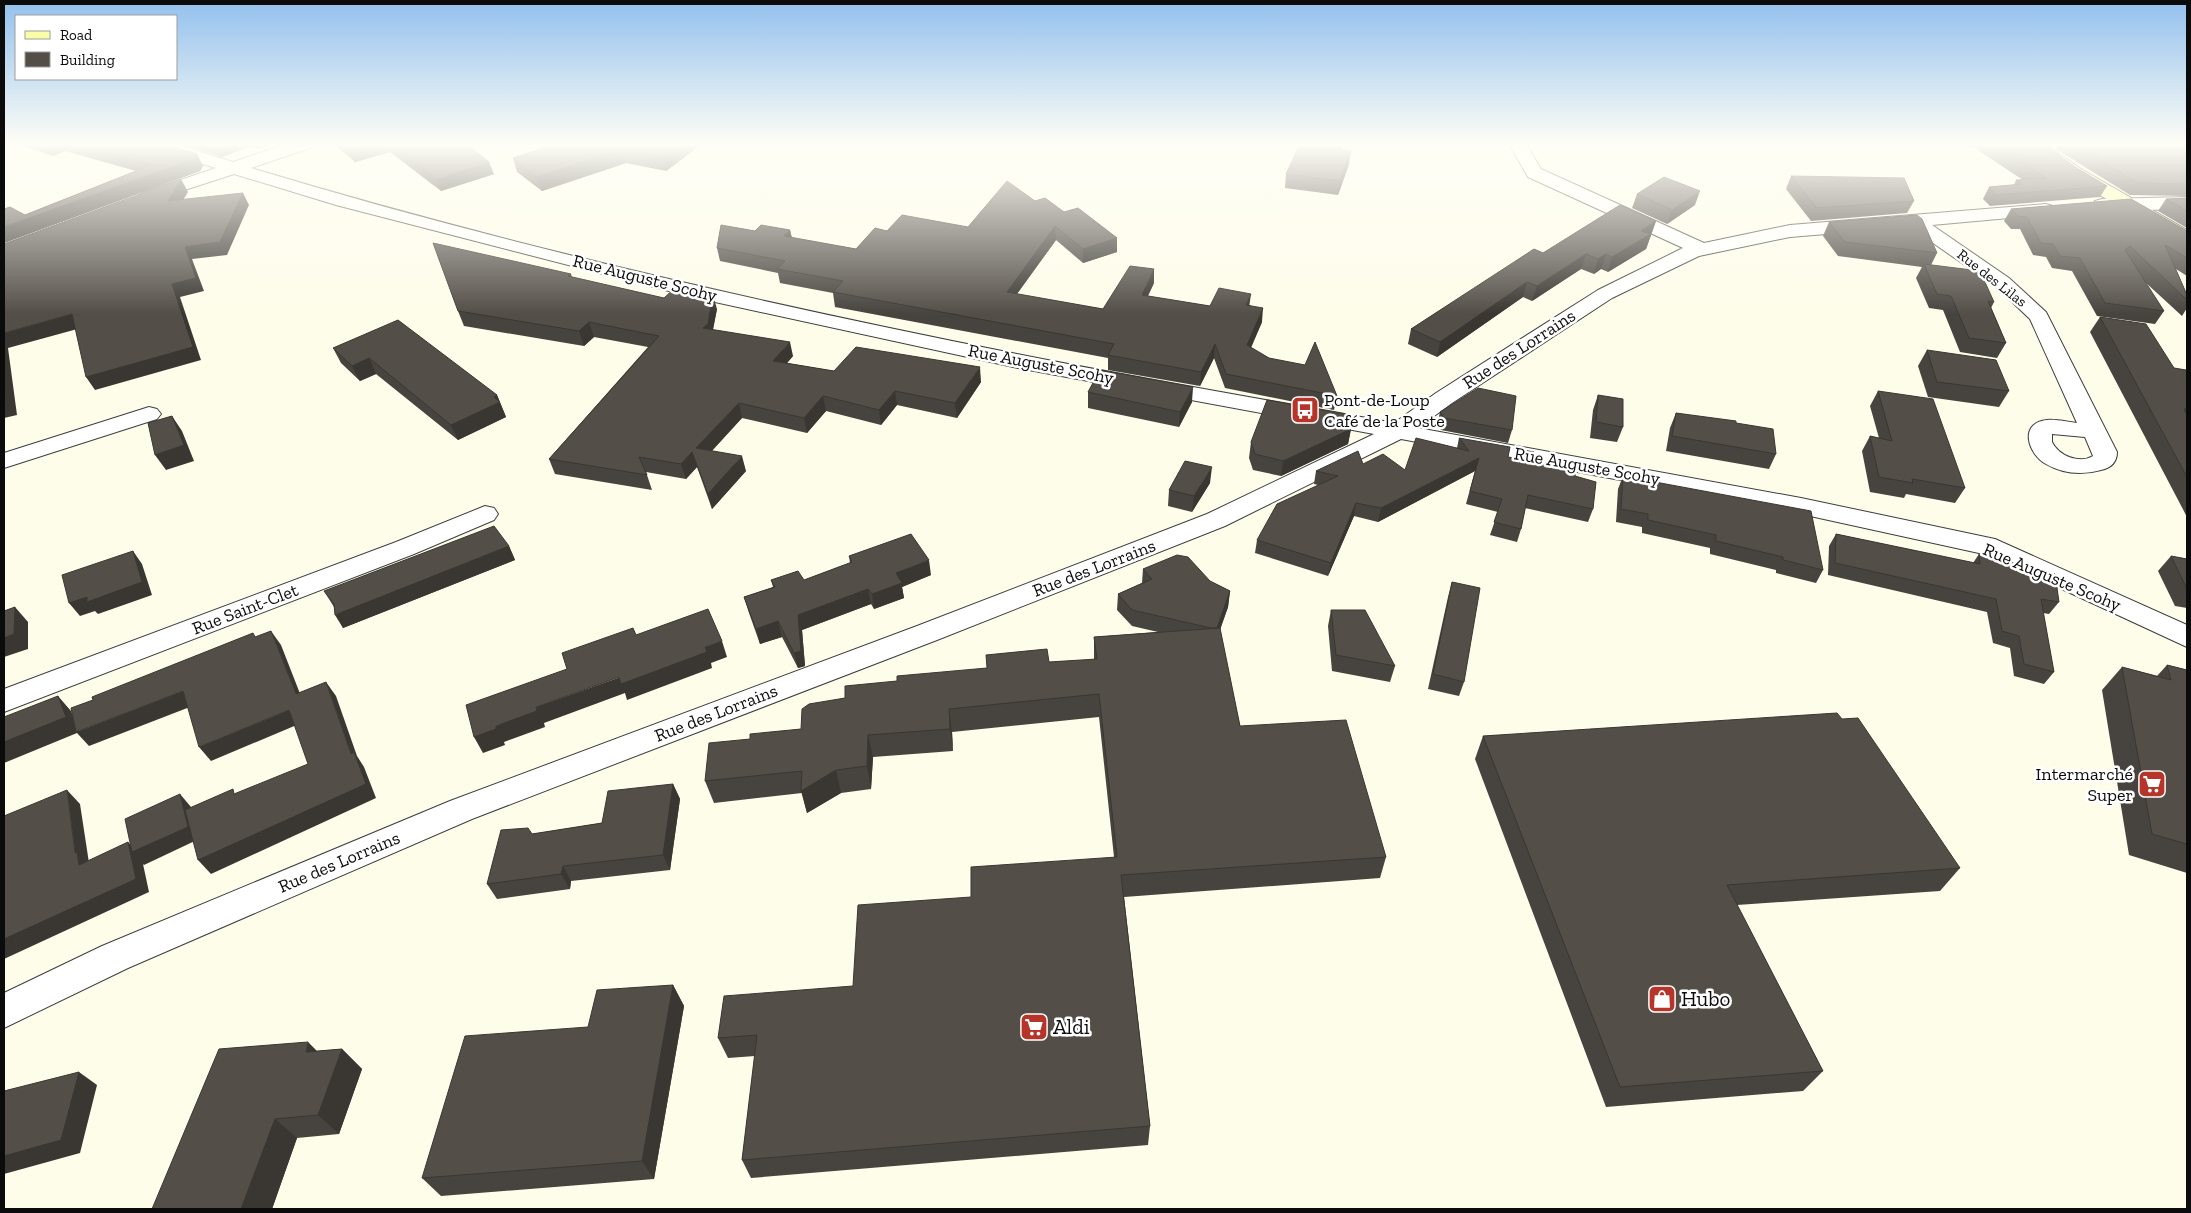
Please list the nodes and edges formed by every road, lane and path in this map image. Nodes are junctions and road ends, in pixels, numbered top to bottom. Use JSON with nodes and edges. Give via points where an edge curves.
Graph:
{"nodes":[{"id":1,"x":141,"y":201,"type":"edge"},
{"id":2,"x":341,"y":201,"type":"edge"},
{"id":3,"x":1591,"y":201,"type":"edge"},
{"id":4,"x":2123,"y":201,"type":"edge"},
{"id":5,"x":2127,"y":203,"type":"junction"},
{"id":6,"x":2187,"y":203,"type":"edge"},
{"id":7,"x":128,"y":205,"type":"edge"},
{"id":8,"x":2088,"y":206,"type":"edge"},
{"id":9,"x":2062,"y":209,"type":"edge"},
{"id":10,"x":1914,"y":221,"type":"junction"},
{"id":11,"x":2187,"y":238,"type":"edge"},
{"id":12,"x":1697,"y":250,"type":"junction"},
{"id":13,"x":149,"y":414,"type":"dead end"},
{"id":14,"x":2093,"y":431,"type":"dead end"},
{"id":15,"x":1397,"y":432,"type":"junction"},
{"id":16,"x":4,"y":461,"type":"edge"},
{"id":17,"x":485,"y":514,"type":"dead end"},
{"id":18,"x":2187,"y":637,"type":"edge"},
{"id":19,"x":4,"y":701,"type":"edge"},
{"id":20,"x":4,"y":1011,"type":"edge"}],
"edges":[{"from":1,"to":7,"type":"street"},
{"from":2,"to":15,"type":"street","name":"Rue Auguste Scohy","via":[[692,291],[1018,361]]},
{"from":3,"to":12,"type":"street"},
{"from":4,"to":5,"type":"street"},
{"from":5,"to":6,"type":"street"},
{"from":5,"to":8,"type":"street"},
{"from":5,"to":11,"type":"street"},
{"from":9,"to":10,"type":"street","name":"Rue des Lorrains"},
{"from":10,"to":12,"type":"street","name":"Rue des Lorrains","via":[[1790,231]]},
{"from":10,"to":14,"type":"street","name":"Rue des Lilas","via":[[2002,282],[2040,316]]},
{"from":12,"to":15,"type":"street","name":"Rue des Lorrains","via":[[1605,294]]},
{"from":13,"to":16,"type":"street"},
{"from":15,"to":18,"type":"street","name":"Rue Auguste Scohy","via":[[1801,506],[1995,548]]},
{"from":15,"to":20,"type":"street","name":"Rue des Lorrains","via":[[1216,520],[461,810],[115,958]]},
{"from":17,"to":19,"type":"street","name":"Rue Saint-Clet","via":[[405,548]]}]}
